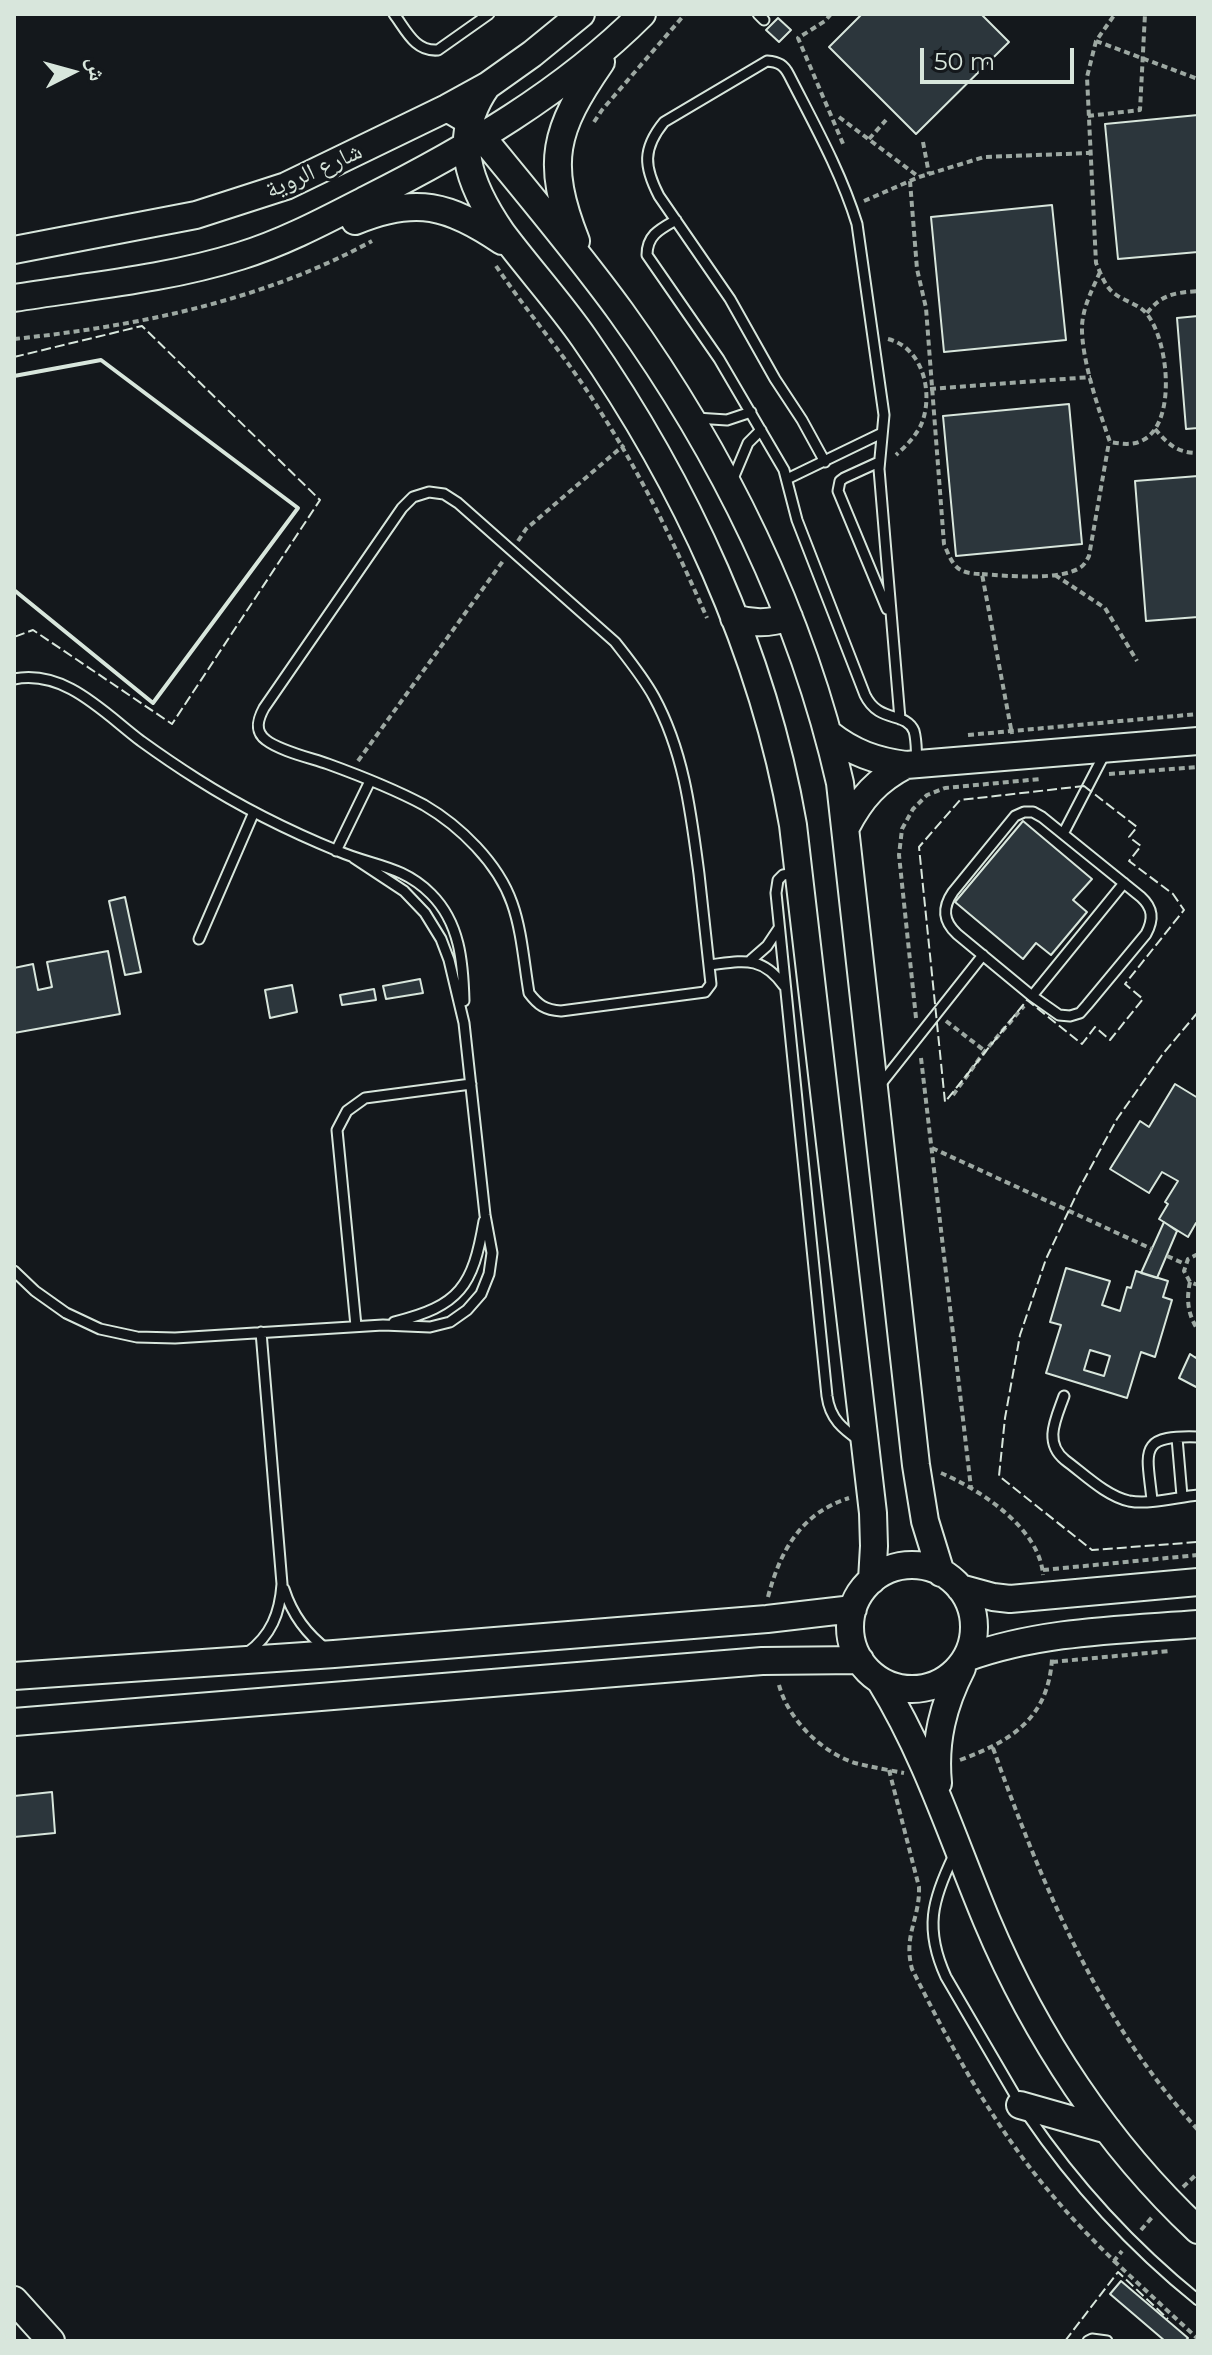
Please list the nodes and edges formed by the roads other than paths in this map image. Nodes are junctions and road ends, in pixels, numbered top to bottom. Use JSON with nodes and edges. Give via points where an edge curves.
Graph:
{"nodes":[{"id":1,"x":394,"y":14,"type":"edge"},
{"id":2,"x":489,"y":14,"type":"edge"},
{"id":3,"x":581,"y":14,"type":"edge"},
{"id":4,"x":642,"y":14,"type":"edge"},
{"id":5,"x":617,"y":40,"type":"junction"},
{"id":6,"x":466,"y":128,"type":"junction"},
{"id":7,"x":676,"y":220,"type":"junction"},
{"id":8,"x":302,"y":232,"type":"junction"},
{"id":9,"x":14,"y":250,"type":"edge"},
{"id":10,"x":504,"y":256,"type":"junction"},
{"id":11,"x":584,"y":263,"type":"junction"},
{"id":12,"x":14,"y":298,"type":"edge"},
{"id":13,"x":751,"y":412,"type":"junction"},
{"id":14,"x":690,"y":418,"type":"junction"},
{"id":15,"x":761,"y":430,"type":"junction"},
{"id":16,"x":882,"y":433,"type":"junction"},
{"id":17,"x":825,"y":462,"type":"junction"},
{"id":18,"x":879,"y":466,"type":"junction"},
{"id":19,"x":787,"y":479,"type":"junction"},
{"id":20,"x":730,"y":488,"type":"junction"},
{"id":21,"x":789,"y":617,"type":"junction"},
{"id":22,"x":734,"y":618,"type":"junction"},
{"id":23,"x":891,"y":619,"type":"junction"},
{"id":24,"x":14,"y":679,"type":"edge"},
{"id":25,"x":900,"y":719,"type":"junction"},
{"id":26,"x":829,"y":734,"type":"junction"},
{"id":27,"x":1198,"y":741,"type":"edge"},
{"id":28,"x":1107,"y":749,"type":"junction"},
{"id":29,"x":911,"y":765,"type":"junction"},
{"id":30,"x":370,"y":781,"type":"junction"},
{"id":31,"x":254,"y":812,"type":"junction"},
{"id":32,"x":846,"y":827,"type":"junction"},
{"id":33,"x":1063,"y":834,"type":"junction"},
{"id":34,"x":336,"y":851,"type":"junction"},
{"id":35,"x":354,"y":858,"type":"junction"},
{"id":36,"x":799,"y":872,"type":"junction"},
{"id":37,"x":1124,"y":883,"type":"junction"},
{"id":38,"x":779,"y":928,"type":"junction"},
{"id":39,"x":199,"y":939,"type":"dead end"},
{"id":40,"x":983,"y":955,"type":"junction"},
{"id":41,"x":751,"y":960,"type":"junction"},
{"id":42,"x":709,"y":965,"type":"junction"},
{"id":43,"x":785,"y":988,"type":"junction"},
{"id":44,"x":1032,"y":996,"type":"junction"},
{"id":45,"x":464,"y":1023,"type":"junction"},
{"id":46,"x":471,"y":1084,"type":"junction"},
{"id":47,"x":875,"y":1091,"type":"junction"},
{"id":48,"x":485,"y":1215,"type":"junction"},
{"id":49,"x":14,"y":1271,"type":"edge"},
{"id":50,"x":383,"y":1325,"type":"junction"},
{"id":51,"x":356,"y":1326,"type":"junction"},
{"id":52,"x":261,"y":1332,"type":"junction"},
{"id":53,"x":1064,"y":1396,"type":"dead end"},
{"id":54,"x":1198,"y":1437,"type":"edge"},
{"id":55,"x":1177,"y":1438,"type":"junction"},
{"id":56,"x":865,"y":1444,"type":"junction"},
{"id":57,"x":1198,"y":1495,"type":"edge"},
{"id":58,"x":1182,"y":1496,"type":"junction"},
{"id":59,"x":1152,"y":1500,"type":"junction"},
{"id":60,"x":872,"y":1580,"type":"junction"},
{"id":61,"x":951,"y":1580,"type":"junction"},
{"id":62,"x":1198,"y":1582,"type":"edge"},
{"id":63,"x":282,"y":1584,"type":"junction"},
{"id":64,"x":853,"y":1609,"type":"junction"},
{"id":65,"x":1198,"y":1624,"type":"edge"},
{"id":66,"x":334,"y":1654,"type":"junction"},
{"id":67,"x":234,"y":1660,"type":"junction"},
{"id":68,"x":860,"y":1660,"type":"junction"},
{"id":69,"x":964,"y":1663,"type":"junction"},
{"id":70,"x":14,"y":1676,"type":"edge"},
{"id":71,"x":881,"y":1682,"type":"junction"},
{"id":72,"x":14,"y":1722,"type":"edge"},
{"id":73,"x":931,"y":1770,"type":"junction"},
{"id":74,"x":958,"y":1849,"type":"junction"},
{"id":75,"x":1020,"y":2105,"type":"junction"},
{"id":76,"x":1108,"y":2130,"type":"junction"},
{"id":77,"x":1198,"y":2230,"type":"edge"},
{"id":78,"x":14,"y":2300,"type":"edge"},
{"id":79,"x":1198,"y":2300,"type":"edge"},
{"id":80,"x":51,"y":2341,"type":"edge"},
{"id":81,"x":1088,"y":2341,"type":"edge"},
{"id":82,"x":1107,"y":2341,"type":"edge"}],
"edges":[{"from":1,"to":2,"type":"lane","via":[[428,51],[438,50]]},
{"from":3,"to":6,"type":"street","name":"شارع الروية","via":[[487,86]]},
{"from":4,"to":5,"type":"street"},
{"from":5,"to":6,"type":"street","via":[[564,81]]},
{"from":5,"to":11,"type":"street","via":[[576,101],[557,156],[561,203]]},
{"from":6,"to":8,"type":"street","name":"شارع الروية","via":[[420,172]]},
{"from":6,"to":9,"type":"street","name":"شارع الروية","via":[[196,215]]},
{"from":6,"to":10,"type":"street","via":[[468,163]]},
{"from":6,"to":11,"type":"street"},
{"from":7,"to":13,"type":"lane","via":[[651,236],[647,255]]},
{"from":7,"to":16,"type":"lane","via":[[651,181],[648,149],[654,134],[670,117],[767,61],[785,67],[857,224],[884,415]]},
{"from":7,"to":17,"type":"lane","via":[[730,299]]},
{"from":8,"to":10,"type":"street","via":[[328,232],[384,210],[425,207],[468,219]]},
{"from":8,"to":12,"type":"street","name":"شارع الروية","via":[[187,270]]},
{"from":10,"to":22,"type":"street","via":[[583,336],[642,430],[695,529]]},
{"from":11,"to":14,"type":"street"},
{"from":13,"to":14,"type":"lane","via":[[727,420]]},
{"from":13,"to":15,"type":"lane"},
{"from":14,"to":20,"type":"street"},
{"from":15,"to":19,"type":"lane"},
{"from":15,"to":20,"type":"lane","via":[[748,443]]},
{"from":16,"to":17,"type":"lane"},
{"from":16,"to":18,"type":"lane"},
{"from":17,"to":19,"type":"lane"},
{"from":18,"to":23,"type":"lane"},
{"from":18,"to":23,"type":"lane","via":[[844,478],[838,491]]},
{"from":19,"to":25,"type":"lane","via":[[797,520],[865,695],[876,711]]},
{"from":20,"to":21,"type":"street"},
{"from":21,"to":22,"type":"street","via":[[756,623]]},
{"from":21,"to":26,"type":"street"},
{"from":22,"to":36,"type":"street","via":[[774,733]]},
{"from":23,"to":25,"type":"lane"},
{"from":24,"to":31,"type":"lane","via":[[60,683],[197,779]]},
{"from":25,"to":29,"type":"lane","via":[[915,733]]},
{"from":26,"to":29,"type":"street","via":[[864,756]]},
{"from":26,"to":32,"type":"street"},
{"from":27,"to":28,"type":"street"},
{"from":28,"to":29,"type":"street","via":[[1017,769]]},
{"from":28,"to":33,"type":"lane"},
{"from":29,"to":32,"type":"street","via":[[869,790]]},
{"from":30,"to":34,"type":"lane"},
{"from":30,"to":42,"type":"lane","via":[[427,807],[485,857],[512,904],[529,993],[548,1010],[705,992],[711,984]]},
{"from":30,"to":42,"type":"lane","via":[[264,739],[258,718],[402,508],[421,494],[444,494],[615,642],[654,697],[686,788]]},
{"from":31,"to":34,"type":"lane"},
{"from":31,"to":39,"type":"lane"},
{"from":32,"to":47,"type":"street"},
{"from":33,"to":37,"type":"lane"},
{"from":33,"to":40,"type":"lane","via":[[1033,812],[1015,816],[946,902],[948,926]]},
{"from":34,"to":35,"type":"lane"},
{"from":35,"to":45,"type":"lane","via":[[404,891],[425,913],[449,960]]},
{"from":35,"to":45,"type":"lane","via":[[397,869],[416,880],[446,913],[462,954]]},
{"from":36,"to":38,"type":"lane","via":[[783,875],[775,886]]},
{"from":36,"to":56,"type":"street"},
{"from":37,"to":44,"type":"lane"},
{"from":37,"to":44,"type":"lane","via":[[1149,904],[1151,925],[1146,934],[1080,1013],[1059,1015]]},
{"from":38,"to":41,"type":"lane"},
{"from":38,"to":43,"type":"lane"},
{"from":40,"to":44,"type":"lane"},
{"from":40,"to":47,"type":"lane"},
{"from":41,"to":42,"type":"lane"},
{"from":41,"to":43,"type":"lane","via":[[771,971]]},
{"from":43,"to":56,"type":"lane","via":[[829,1407],[838,1425]]},
{"from":45,"to":46,"type":"lane"},
{"from":46,"to":48,"type":"lane"},
{"from":46,"to":51,"type":"lane","via":[[365,1098],[347,1111],[337,1130]]},
{"from":47,"to":61,"type":"street","via":[[916,1465],[925,1521]]},
{"from":48,"to":50,"type":"lane","via":[[478,1255],[461,1289],[430,1312]]},
{"from":48,"to":50,"type":"lane","via":[[492,1253],[489,1274],[467,1310],[430,1327]]},
{"from":49,"to":52,"type":"lane","via":[[66,1313],[100,1329],[162,1338]]},
{"from":50,"to":51,"type":"lane"},
{"from":51,"to":52,"type":"lane"},
{"from":52,"to":63,"type":"lane"},
{"from":53,"to":59,"type":"lane","via":[[1051,1436],[1058,1454],[1115,1496]]},
{"from":54,"to":55,"type":"lane"},
{"from":55,"to":58,"type":"lane"},
{"from":55,"to":59,"type":"lane","via":[[1156,1441],[1148,1452]]},
{"from":56,"to":60,"type":"street","via":[[874,1530]]},
{"from":57,"to":58,"type":"lane"},
{"from":58,"to":59,"type":"lane"},
{"from":60,"to":61,"type":"street","via":[[906,1565],[924,1566]]},
{"from":60,"to":64,"type":"street"},
{"from":61,"to":62,"type":"street","via":[[1010,1599]]},
{"from":61,"to":69,"type":"street","via":[[970,1604],[974,1622]]},
{"from":63,"to":66,"type":"lane","via":[[306,1631]]},
{"from":63,"to":67,"type":"lane","via":[[281,1604],[270,1630]]},
{"from":64,"to":66,"type":"street"},
{"from":64,"to":68,"type":"street","via":[[851,1635]]},
{"from":65,"to":69,"type":"street","via":[[1051,1650],[999,1647]]},
{"from":66,"to":67,"type":"street"},
{"from":67,"to":70,"type":"street"},
{"from":68,"to":71,"type":"street"},
{"from":68,"to":72,"type":"street","via":[[762,1661]]},
{"from":69,"to":71,"type":"street","via":[[944,1681],[924,1689]]},
{"from":69,"to":73,"type":"street","via":[[941,1716]]},
{"from":71,"to":73,"type":"street"},
{"from":73,"to":74,"type":"street"},
{"from":74,"to":75,"type":"lane","via":[[937,1893],[932,1936],[937,1957]]},
{"from":74,"to":76,"type":"street","via":[[1023,1996]]},
{"from":75,"to":76,"type":"street"},
{"from":75,"to":79,"type":"lane","via":[[1095,2203]]},
{"from":76,"to":77,"type":"street"},
{"from":78,"to":80,"type":"street"},
{"from":81,"to":82,"type":"lane"}]}
